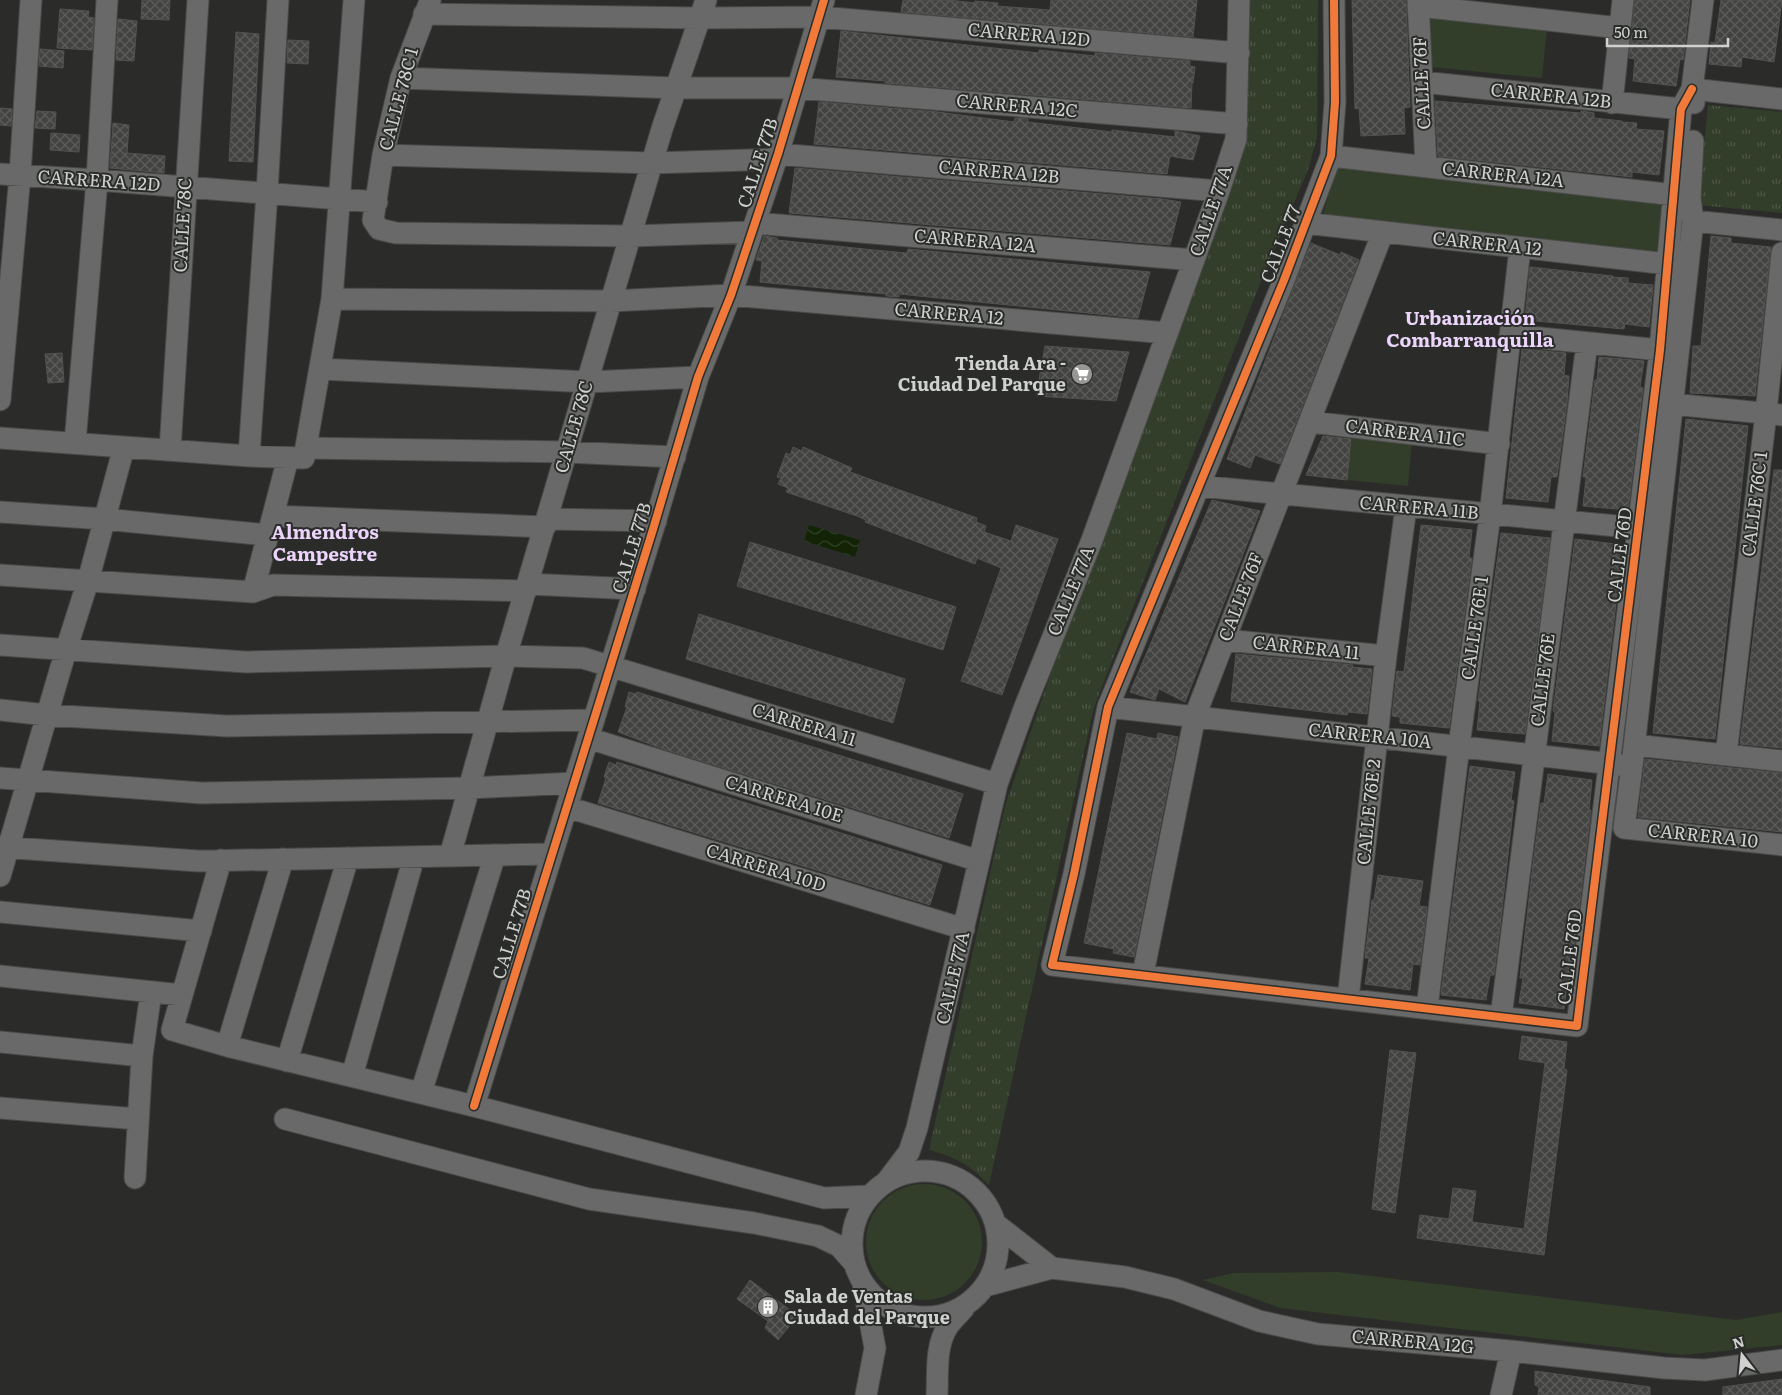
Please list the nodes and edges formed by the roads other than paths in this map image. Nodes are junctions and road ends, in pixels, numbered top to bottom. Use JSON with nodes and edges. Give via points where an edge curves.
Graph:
{"nodes":[{"id":1,"x":31,"y":0,"type":"edge"},
{"id":2,"x":107,"y":0,"type":"edge"},
{"id":3,"x":198,"y":0,"type":"edge"},
{"id":4,"x":278,"y":0,"type":"edge"},
{"id":5,"x":354,"y":0,"type":"edge"},
{"id":6,"x":1239,"y":0,"type":"edge"},
{"id":7,"x":1334,"y":0,"type":"edge"},
{"id":8,"x":1623,"y":0,"type":"edge"},
{"id":9,"x":1703,"y":0,"type":"edge"},
{"id":10,"x":1418,"y":3,"type":"edge"},
{"id":11,"x":428,"y":7,"type":"edge"},
{"id":12,"x":821,"y":8,"type":"edge"},
{"id":13,"x":703,"y":9,"type":"edge"},
{"id":14,"x":1620,"y":28,"type":"junction"},
{"id":15,"x":1239,"y":53,"type":"junction"},
{"id":16,"x":401,"y":78,"type":"junction"},
{"id":17,"x":1422,"y":82,"type":"junction"},
{"id":18,"x":676,"y":88,"type":"junction"},
{"id":19,"x":797,"y":88,"type":"junction"},
{"id":20,"x":1692,"y":89,"type":"junction"},
{"id":21,"x":1782,"y":99,"type":"edge"},
{"id":22,"x":1612,"y":103,"type":"junction"},
{"id":23,"x":1681,"y":109,"type":"junction"},
{"id":24,"x":1237,"y":124,"type":"junction"},
{"id":25,"x":383,"y":155,"type":"junction"},
{"id":26,"x":777,"y":156,"type":"junction"},
{"id":27,"x":1332,"y":156,"type":"junction"},
{"id":28,"x":652,"y":162,"type":"junction"},
{"id":29,"x":1426,"y":166,"type":"junction"},
{"id":30,"x":10,"y":175,"type":"edge"},
{"id":31,"x":97,"y":180,"type":"junction"},
{"id":32,"x":186,"y":186,"type":"junction"},
{"id":33,"x":1219,"y":191,"type":"junction"},
{"id":34,"x":267,"y":193,"type":"junction"},
{"id":35,"x":1675,"y":195,"type":"junction"},
{"id":36,"x":340,"y":199,"type":"junction"},
{"id":37,"x":377,"y":202,"type":"junction"},
{"id":38,"x":1693,"y":221,"type":"junction"},
{"id":39,"x":1306,"y":224,"type":"junction"},
{"id":40,"x":754,"y":227,"type":"junction"},
{"id":41,"x":1782,"y":230,"type":"edge"},
{"id":42,"x":1383,"y":232,"type":"junction"},
{"id":43,"x":630,"y":236,"type":"junction"},
{"id":44,"x":1520,"y":248,"type":"junction"},
{"id":45,"x":1782,"y":253,"type":"edge"},
{"id":46,"x":1194,"y":260,"type":"junction"},
{"id":47,"x":1668,"y":264,"type":"junction"},
{"id":48,"x":731,"y":295,"type":"junction"},
{"id":49,"x":332,"y":298,"type":"junction"},
{"id":50,"x":611,"y":301,"type":"junction"},
{"id":51,"x":1168,"y":333,"type":"junction"},
{"id":52,"x":1510,"y":335,"type":"junction"},
{"id":53,"x":1586,"y":343,"type":"junction"},
{"id":54,"x":1660,"y":350,"type":"junction"},
{"id":55,"x":321,"y":369,"type":"junction"},
{"id":56,"x":698,"y":377,"type":"junction"},
{"id":57,"x":588,"y":382,"type":"junction"},
{"id":58,"x":0,"y":400,"type":"edge"},
{"id":59,"x":1672,"y":404,"type":"junction"},
{"id":60,"x":1774,"y":414,"type":"edge"},
{"id":61,"x":1310,"y":422,"type":"junction"},
{"id":62,"x":0,"y":438,"type":"edge"},
{"id":63,"x":75,"y":443,"type":"junction"},
{"id":64,"x":1499,"y":444,"type":"junction"},
{"id":65,"x":124,"y":447,"type":"junction"},
{"id":66,"x":170,"y":450,"type":"junction"},
{"id":67,"x":567,"y":452,"type":"junction"},
{"id":68,"x":297,"y":453,"type":"junction"},
{"id":69,"x":249,"y":456,"type":"junction"},
{"id":70,"x":675,"y":457,"type":"junction"},
{"id":71,"x":1199,"y":486,"type":"junction"},
{"id":72,"x":1280,"y":494,"type":"junction"},
{"id":73,"x":1406,"y":507,"type":"junction"},
{"id":74,"x":0,"y":512,"type":"edge"},
{"id":75,"x":1490,"y":514,"type":"junction"},
{"id":76,"x":104,"y":518,"type":"junction"},
{"id":77,"x":656,"y":521,"type":"junction"},
{"id":78,"x":1564,"y":521,"type":"junction"},
{"id":79,"x":546,"y":523,"type":"junction"},
{"id":80,"x":270,"y":526,"type":"junction"},
{"id":81,"x":1638,"y":528,"type":"junction"},
{"id":82,"x":0,"y":575,"type":"edge"},
{"id":83,"x":88,"y":581,"type":"junction"},
{"id":84,"x":527,"y":587,"type":"junction"},
{"id":85,"x":634,"y":589,"type":"junction"},
{"id":86,"x":253,"y":592,"type":"junction"},
{"id":87,"x":1225,"y":640,"type":"junction"},
{"id":88,"x":0,"y":645,"type":"edge"},
{"id":89,"x":66,"y":650,"type":"junction"},
{"id":90,"x":506,"y":656,"type":"junction"},
{"id":91,"x":1386,"y":656,"type":"junction"},
{"id":92,"x":610,"y":667,"type":"junction"},
{"id":93,"x":1108,"y":707,"type":"junction"},
{"id":94,"x":0,"y":710,"type":"edge"},
{"id":95,"x":47,"y":716,"type":"junction"},
{"id":96,"x":1195,"y":716,"type":"junction"},
{"id":97,"x":488,"y":723,"type":"junction"},
{"id":98,"x":591,"y":729,"type":"junction"},
{"id":99,"x":1377,"y":737,"type":"junction"},
{"id":100,"x":1459,"y":746,"type":"junction"},
{"id":101,"x":1534,"y":754,"type":"junction"},
{"id":102,"x":1726,"y":755,"type":"junction"},
{"id":103,"x":1633,"y":756,"type":"junction"},
{"id":104,"x":1782,"y":761,"type":"edge"},
{"id":105,"x":1609,"y":763,"type":"junction"},
{"id":106,"x":0,"y":778,"type":"edge"},
{"id":107,"x":28,"y":780,"type":"junction"},
{"id":108,"x":574,"y":783,"type":"junction"},
{"id":109,"x":997,"y":784,"type":"junction"},
{"id":110,"x":469,"y":788,"type":"junction"},
{"id":111,"x":567,"y":807,"type":"junction"},
{"id":112,"x":1624,"y":828,"type":"joint"},
{"id":113,"x":1782,"y":845,"type":"edge"},
{"id":114,"x":4,"y":847,"type":"edge"},
{"id":115,"x":552,"y":854,"type":"junction"},
{"id":116,"x":495,"y":855,"type":"junction"},
{"id":117,"x":450,"y":856,"type":"junction"},
{"id":118,"x":414,"y":857,"type":"junction"},
{"id":119,"x":348,"y":858,"type":"junction"},
{"id":120,"x":283,"y":859,"type":"junction"},
{"id":121,"x":221,"y":860,"type":"junction"},
{"id":122,"x":979,"y":861,"type":"junction"},
{"id":123,"x":0,"y":876,"type":"edge"},
{"id":124,"x":0,"y":912,"type":"edge"},
{"id":125,"x":964,"y":929,"type":"junction"},
{"id":126,"x":201,"y":930,"type":"junction"},
{"id":127,"x":1143,"y":974,"type":"junction"},
{"id":128,"x":0,"y":976,"type":"edge"},
{"id":129,"x":151,"y":992,"type":"junction"},
{"id":130,"x":182,"y":995,"type":"junction"},
{"id":131,"x":1348,"y":999,"type":"junction"},
{"id":132,"x":1428,"y":1008,"type":"junction"},
{"id":133,"x":1501,"y":1018,"type":"junction"},
{"id":134,"x":0,"y":1042,"type":"edge"},
{"id":135,"x":226,"y":1046,"type":"junction"},
{"id":136,"x":142,"y":1056,"type":"junction"},
{"id":137,"x":287,"y":1061,"type":"junction"},
{"id":138,"x":352,"y":1076,"type":"junction"},
{"id":139,"x":421,"y":1093,"type":"junction"},
{"id":140,"x":474,"y":1106,"type":"junction"},
{"id":141,"x":0,"y":1108,"type":"edge"},
{"id":142,"x":138,"y":1119,"type":"junction"},
{"id":143,"x":285,"y":1119,"type":"dead end"},
{"id":144,"x":135,"y":1178,"type":"dead end"},
{"id":145,"x":887,"y":1180,"type":"junction"},
{"id":146,"x":869,"y":1196,"type":"junction"},
{"id":147,"x":997,"y":1225,"type":"junction"},
{"id":148,"x":854,"y":1263,"type":"junction"},
{"id":149,"x":1052,"y":1268,"type":"junction"},
{"id":150,"x":863,"y":1284,"type":"junction"},
{"id":151,"x":985,"y":1286,"type":"junction"},
{"id":152,"x":967,"y":1304,"type":"junction"},
{"id":153,"x":1511,"y":1351,"type":"junction"},
{"id":154,"x":1782,"y":1360,"type":"edge"},
{"id":155,"x":866,"y":1395,"type":"edge"},
{"id":156,"x":937,"y":1395,"type":"edge"},
{"id":157,"x":1501,"y":1395,"type":"edge"}],
"edges":[{"from":1,"to":30,"type":"street"},
{"from":2,"to":31,"type":"street"},
{"from":3,"to":32,"type":"street","name":"CALLE 78C"},
{"from":4,"to":34,"type":"street"},
{"from":5,"to":36,"type":"street"},
{"from":6,"to":15,"type":"street","name":"CALLE 77A"},
{"from":7,"to":27,"type":"street","name":"CALLE 77"},
{"from":8,"to":14,"type":"street"},
{"from":9,"to":20,"type":"street","name":"CALLE 76D"},
{"from":10,"to":14,"type":"street"},
{"from":10,"to":17,"type":"street","name":"CALLE 76F"},
{"from":11,"to":13,"type":"street","name":"CARRERA 12D"},
{"from":11,"to":16,"type":"street","name":"CALLE 78C 1"},
{"from":12,"to":13,"type":"street","name":"CARRERA 12D"},
{"from":12,"to":15,"type":"street","name":"CARRERA 12D"},
{"from":12,"to":19,"type":"street","name":"CALLE 77B"},
{"from":13,"to":18,"type":"street","name":"CALLE 78C"},
{"from":14,"to":22,"type":"street"},
{"from":15,"to":24,"type":"street","name":"CALLE 77A"},
{"from":16,"to":18,"type":"street","name":"CARRERA 12C"},
{"from":16,"to":25,"type":"street","name":"CALLE 78C 1"},
{"from":17,"to":22,"type":"street","name":"CARRERA 12B"},
{"from":17,"to":29,"type":"street","name":"CALLE 76F"},
{"from":18,"to":19,"type":"street","name":"CARRERA 12C"},
{"from":18,"to":28,"type":"street","name":"CALLE 78C"},
{"from":19,"to":24,"type":"street","name":"CARRERA 12C"},
{"from":19,"to":26,"type":"street","name":"CALLE 77B"},
{"from":20,"to":21,"type":"street"},
{"from":20,"to":23,"type":"street","name":"CALLE 76D"},
{"from":20,"to":38,"type":"street","name":"CALLE 76D","via":[[1695,112],[1690,198]]},
{"from":22,"to":23,"type":"street","name":"CARRERA 12B"},
{"from":23,"to":35,"type":"street","name":"CALLE 76D"},
{"from":24,"to":33,"type":"street","name":"CALLE 77A","via":[[1236,139]]},
{"from":25,"to":28,"type":"street","name":"CARRERA 12B"},
{"from":25,"to":37,"type":"street","name":"CALLE 78C 1"},
{"from":26,"to":28,"type":"street","name":"CARRERA 12B"},
{"from":26,"to":33,"type":"street","name":"CARRERA 12B"},
{"from":26,"to":40,"type":"street","name":"CALLE 77B"},
{"from":27,"to":29,"type":"street","name":"CARRERA 12A"},
{"from":27,"to":39,"type":"street","name":"CALLE 77"},
{"from":28,"to":43,"type":"street","name":"CALLE 78C"},
{"from":29,"to":35,"type":"street","name":"CARRERA 12A"},
{"from":30,"to":31,"type":"street","name":"CARRERA 12D"},
{"from":30,"to":58,"type":"street"},
{"from":31,"to":32,"type":"street","name":"CARRERA 12D"},
{"from":31,"to":63,"type":"street"},
{"from":32,"to":34,"type":"street","name":"CARRERA 12D"},
{"from":32,"to":66,"type":"street","name":"CALLE 78C"},
{"from":33,"to":46,"type":"street","name":"CALLE 77A"},
{"from":34,"to":36,"type":"street","name":"CARRERA 12D"},
{"from":34,"to":69,"type":"street"},
{"from":35,"to":47,"type":"street","name":"CALLE 76D"},
{"from":36,"to":37,"type":"street","name":"CARRERA 12D"},
{"from":36,"to":49,"type":"street"},
{"from":37,"to":43,"type":"street","name":"CALLE 78C 1","via":[[373,220],[379,229],[396,233]]},
{"from":38,"to":41,"type":"street"},
{"from":38,"to":59,"type":"street","name":"CALLE 76D"},
{"from":39,"to":42,"type":"street","name":"CARRERA 12"},
{"from":39,"to":71,"type":"street","name":"CALLE 77"},
{"from":40,"to":43,"type":"street","name":"CARRERA 12A"},
{"from":40,"to":46,"type":"street","name":"CARRERA 12A"},
{"from":40,"to":48,"type":"street","name":"CALLE 77B"},
{"from":42,"to":44,"type":"street","name":"CARRERA 12"},
{"from":42,"to":61,"type":"street","name":"CALLE 76F"},
{"from":43,"to":50,"type":"street","name":"CALLE 78C"},
{"from":44,"to":47,"type":"street","name":"CARRERA 12"},
{"from":44,"to":52,"type":"street","name":"CALLE 76E 1"},
{"from":45,"to":60,"type":"street","name":"CALLE 76C 1"},
{"from":46,"to":51,"type":"street","name":"CALLE 77A"},
{"from":47,"to":54,"type":"street","name":"CALLE 76D"},
{"from":48,"to":50,"type":"street","name":"CARRERA 12"},
{"from":48,"to":51,"type":"street","name":"CARRERA 12"},
{"from":48,"to":56,"type":"street","name":"CALLE 77B"},
{"from":49,"to":50,"type":"street","name":"CARRERA 12"},
{"from":49,"to":55,"type":"street"},
{"from":50,"to":57,"type":"street","name":"CALLE 78C"},
{"from":51,"to":109,"type":"street","name":"CALLE 77A"},
{"from":52,"to":53,"type":"street"},
{"from":52,"to":64,"type":"street","name":"CALLE 76E 1"},
{"from":53,"to":54,"type":"street"},
{"from":53,"to":78,"type":"street","name":"CALLE 76E"},
{"from":54,"to":81,"type":"street","name":"CALLE 76D"},
{"from":55,"to":57,"type":"street"},
{"from":55,"to":68,"type":"street"},
{"from":56,"to":57,"type":"street"},
{"from":56,"to":70,"type":"street","name":"CALLE 77B"},
{"from":57,"to":67,"type":"street","name":"CALLE 78C"},
{"from":59,"to":60,"type":"street"},
{"from":59,"to":103,"type":"street","name":"CALLE 76D"},
{"from":60,"to":102,"type":"street","name":"CALLE 76C 1"},
{"from":61,"to":64,"type":"street","name":"CARRERA 11C"},
{"from":61,"to":72,"type":"street","name":"CALLE 76F"},
{"from":62,"to":63,"type":"street"},
{"from":63,"to":65,"type":"street"},
{"from":64,"to":75,"type":"street","name":"CALLE 76E 1"},
{"from":65,"to":66,"type":"street"},
{"from":65,"to":76,"type":"street"},
{"from":66,"to":69,"type":"street"},
{"from":67,"to":68,"type":"street"},
{"from":67,"to":70,"type":"street"},
{"from":67,"to":79,"type":"street","name":"CALLE 78C"},
{"from":68,"to":69,"type":"street"},
{"from":68,"to":80,"type":"street"},
{"from":70,"to":77,"type":"street","name":"CALLE 77B"},
{"from":71,"to":72,"type":"street","name":"CARRERA 11B"},
{"from":71,"to":93,"type":"street","name":"CALLE 77"},
{"from":72,"to":73,"type":"street","name":"CARRERA 11B"},
{"from":72,"to":87,"type":"street","name":"CALLE 76F"},
{"from":73,"to":75,"type":"street","name":"CARRERA 11B"},
{"from":73,"to":91,"type":"street","name":"CALLE 76E 2"},
{"from":74,"to":76,"type":"street"},
{"from":75,"to":78,"type":"street","name":"CARRERA 11B"},
{"from":75,"to":100,"type":"street","name":"CALLE 76E 1"},
{"from":76,"to":80,"type":"street"},
{"from":76,"to":83,"type":"street"},
{"from":77,"to":79,"type":"street"},
{"from":77,"to":85,"type":"street","name":"CALLE 77B"},
{"from":78,"to":81,"type":"street","name":"CARRERA 11B"},
{"from":78,"to":101,"type":"street","name":"CALLE 76E"},
{"from":79,"to":80,"type":"street"},
{"from":79,"to":84,"type":"street","name":"CALLE 78C"},
{"from":80,"to":86,"type":"street"},
{"from":81,"to":105,"type":"street","name":"CALLE 76D"},
{"from":82,"to":83,"type":"street"},
{"from":83,"to":86,"type":"street"},
{"from":83,"to":89,"type":"street"},
{"from":84,"to":85,"type":"street"},
{"from":84,"to":86,"type":"street","via":[[273,586]]},
{"from":84,"to":90,"type":"street","name":"CALLE 78C"},
{"from":85,"to":92,"type":"street","name":"CALLE 77B"},
{"from":87,"to":91,"type":"street","name":"CARRERA 11"},
{"from":87,"to":96,"type":"street","name":"CALLE 76F"},
{"from":88,"to":89,"type":"street","name":"CARRERA 11"},
{"from":89,"to":90,"type":"street","name":"CARRERA 11","via":[[246,662]]},
{"from":89,"to":95,"type":"street"},
{"from":90,"to":92,"type":"street","name":"CARRERA 11","via":[[583,658]]},
{"from":90,"to":97,"type":"street","name":"CALLE 78C"},
{"from":91,"to":99,"type":"street","name":"CALLE 76E 2"},
{"from":92,"to":98,"type":"street","name":"CALLE 77B"},
{"from":92,"to":109,"type":"street","name":"CARRERA 11"},
{"from":93,"to":96,"type":"street","name":"CARRERA 10A"},
{"from":93,"to":127,"type":"street","name":"CALLE 77","via":[[1052,965]]},
{"from":94,"to":95,"type":"street","name":"CARRERA 10E"},
{"from":95,"to":97,"type":"street","name":"CARRERA 10E","via":[[227,726]]},
{"from":95,"to":107,"type":"street"},
{"from":96,"to":99,"type":"street","name":"CARRERA 10A"},
{"from":96,"to":127,"type":"street","name":"CALLE 76F"},
{"from":97,"to":98,"type":"street","name":"CARRERA 10E"},
{"from":97,"to":110,"type":"street","name":"CALLE 78C"},
{"from":98,"to":108,"type":"street","name":"CALLE 77B"},
{"from":98,"to":122,"type":"street","name":"CARRERA 10E"},
{"from":99,"to":100,"type":"street","name":"CARRERA 10A"},
{"from":99,"to":131,"type":"street","name":"CALLE 76E 2"},
{"from":100,"to":101,"type":"street","name":"CARRERA 10A"},
{"from":100,"to":132,"type":"street","name":"CALLE 76E 1"},
{"from":101,"to":105,"type":"street","name":"CARRERA 10A"},
{"from":101,"to":133,"type":"street","name":"CALLE 76E"},
{"from":102,"to":103,"type":"street","name":"CARRERA 10A"},
{"from":102,"to":104,"type":"street","name":"CARRERA 10A"},
{"from":103,"to":105,"type":"street","name":"CARRERA 10A"},
{"from":103,"to":112,"type":"street","name":"CALLE 76D"},
{"from":105,"to":133,"type":"street","name":"CALLE 76D","via":[[1577,1026]]},
{"from":106,"to":107,"type":"street"},
{"from":107,"to":110,"type":"street","via":[[202,793]]},
{"from":107,"to":114,"type":"street"},
{"from":108,"to":110,"type":"street"},
{"from":108,"to":111,"type":"street","name":"CALLE 77B"},
{"from":109,"to":122,"type":"street","name":"CALLE 77A"},
{"from":110,"to":117,"type":"street","name":"CALLE 78C"},
{"from":111,"to":115,"type":"street","name":"CALLE 77B"},
{"from":111,"to":125,"type":"street","name":"CARRERA 10D"},
{"from":112,"to":113,"type":"street","name":"CARRERA 10"},
{"from":114,"to":121,"type":"street"},
{"from":114,"to":123,"type":"street"},
{"from":115,"to":116,"type":"street"},
{"from":115,"to":140,"type":"street","name":"CALLE 77B"},
{"from":116,"to":117,"type":"street"},
{"from":116,"to":139,"type":"street"},
{"from":117,"to":118,"type":"street"},
{"from":118,"to":119,"type":"street"},
{"from":118,"to":138,"type":"street"},
{"from":119,"to":120,"type":"street"},
{"from":119,"to":137,"type":"street"},
{"from":120,"to":121,"type":"street"},
{"from":120,"to":135,"type":"street"},
{"from":121,"to":126,"type":"street"},
{"from":122,"to":125,"type":"street","name":"CALLE 77A"},
{"from":124,"to":126,"type":"street"},
{"from":125,"to":145,"type":"street","name":"CALLE 77A","via":[[917,1128],[909,1152]]},
{"from":126,"to":130,"type":"street"},
{"from":127,"to":131,"type":"street"},
{"from":128,"to":129,"type":"street"},
{"from":129,"to":130,"type":"street"},
{"from":129,"to":136,"type":"street"},
{"from":130,"to":135,"type":"street","via":[[172,1030]]},
{"from":131,"to":132,"type":"street"},
{"from":132,"to":133,"type":"street"},
{"from":134,"to":136,"type":"street"},
{"from":135,"to":137,"type":"street"},
{"from":136,"to":142,"type":"street"},
{"from":137,"to":138,"type":"street"},
{"from":138,"to":139,"type":"street"},
{"from":139,"to":140,"type":"street"},
{"from":140,"to":146,"type":"street","via":[[824,1198]]},
{"from":141,"to":142,"type":"street"},
{"from":142,"to":144,"type":"street"},
{"from":143,"to":148,"type":"street","via":[[589,1199],[754,1223],[818,1236],[839,1246]]},
{"from":145,"to":146,"type":"street"},
{"from":145,"to":147,"type":"street","via":[[908,1172],[931,1170],[953,1176],[973,1187],[988,1205]]},
{"from":146,"to":148,"type":"street","via":[[857,1216],[851,1240]]},
{"from":147,"to":149,"type":"street"},
{"from":147,"to":151,"type":"street","via":[[999,1246],[995,1267]]},
{"from":148,"to":150,"type":"street"},
{"from":149,"to":151,"type":"street","name":"CARRERA 12G"},
{"from":149,"to":153,"type":"street","name":"CARRERA 12G","via":[[1125,1277],[1158,1285],[1259,1321],[1318,1334]]},
{"from":150,"to":152,"type":"street","via":[[879,1302],[900,1313],[923,1317],[946,1314]]},
{"from":150,"to":155,"type":"street","via":[[875,1348]]},
{"from":151,"to":152,"type":"street"},
{"from":152,"to":156,"type":"street","via":[[942,1338]]},
{"from":153,"to":154,"type":"street","name":"CARRERA 12G","via":[[1705,1370]]},
{"from":153,"to":157,"type":"street"}]}
